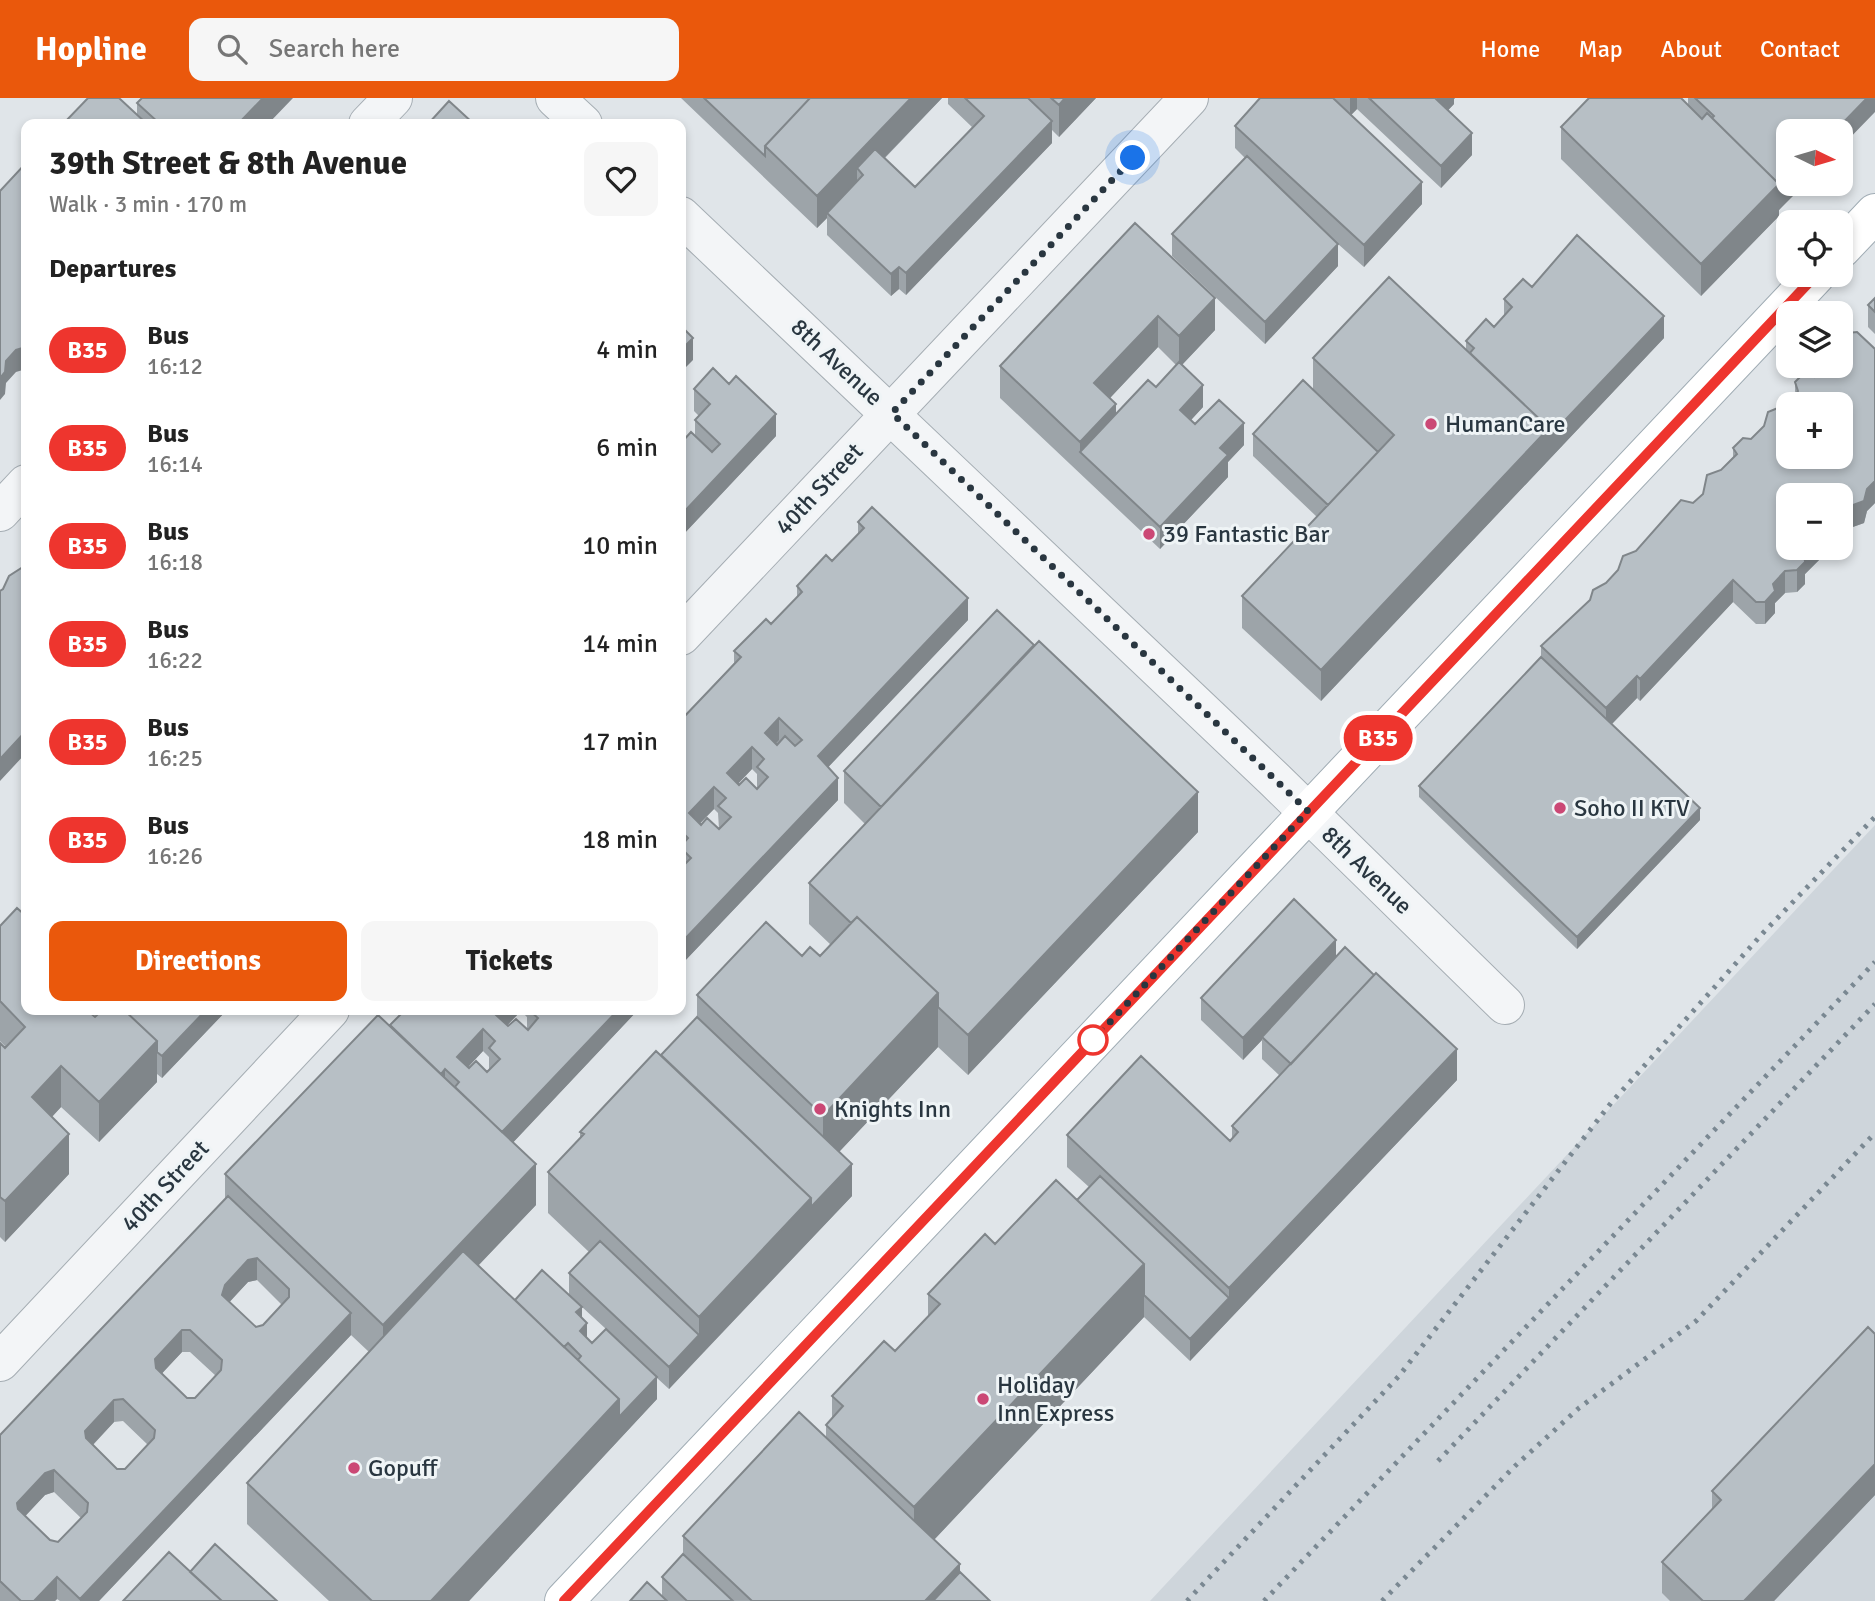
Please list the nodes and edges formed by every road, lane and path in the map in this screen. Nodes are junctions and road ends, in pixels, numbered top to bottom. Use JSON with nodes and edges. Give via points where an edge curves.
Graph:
{"nodes":[{"id":1,"x":393,"y":98,"type":"edge"},
{"id":2,"x":555,"y":98,"type":"edge"},
{"id":3,"x":1189,"y":98,"type":"edge"},
{"id":4,"x":373,"y":119,"type":"edge"},
{"id":5,"x":578,"y":119,"type":"edge"},
{"id":6,"x":1875,"y":213,"type":"edge"},
{"id":7,"x":686,"y":221,"type":"edge"},
{"id":8,"x":1853,"y":236,"type":"edge"},
{"id":9,"x":1805,"y":287,"type":"edge"},
{"id":10,"x":892,"y":413,"type":"junction"},
{"id":11,"x":21,"y":489,"type":"edge"},
{"id":12,"x":0,"y":512,"type":"edge"},
{"id":13,"x":686,"y":631,"type":"edge"},
{"id":14,"x":1308,"y":811,"type":"junction"},
{"id":15,"x":1504,"y":1005,"type":"dead end"},
{"id":16,"x":325,"y":1015,"type":"edge"},
{"id":17,"x":0,"y":1362,"type":"edge"},
{"id":18,"x":564,"y":1601,"type":"edge"}],
"edges":[{"from":1,"to":4,"type":"street"},
{"from":2,"to":5,"type":"street"},
{"from":3,"to":10,"type":"street","name":"40th Street"},
{"from":6,"to":8,"type":"main road"},
{"from":7,"to":10,"type":"street","name":"8th Avenue"},
{"from":9,"to":14,"type":"main road"},
{"from":10,"to":13,"type":"street","name":"40th Street"},
{"from":10,"to":14,"type":"street","name":"8th Avenue"},
{"from":11,"to":12,"type":"street"},
{"from":14,"to":15,"type":"street","name":"8th Avenue"},
{"from":14,"to":18,"type":"main road"},
{"from":16,"to":17,"type":"street","name":"40th Street"}]}
